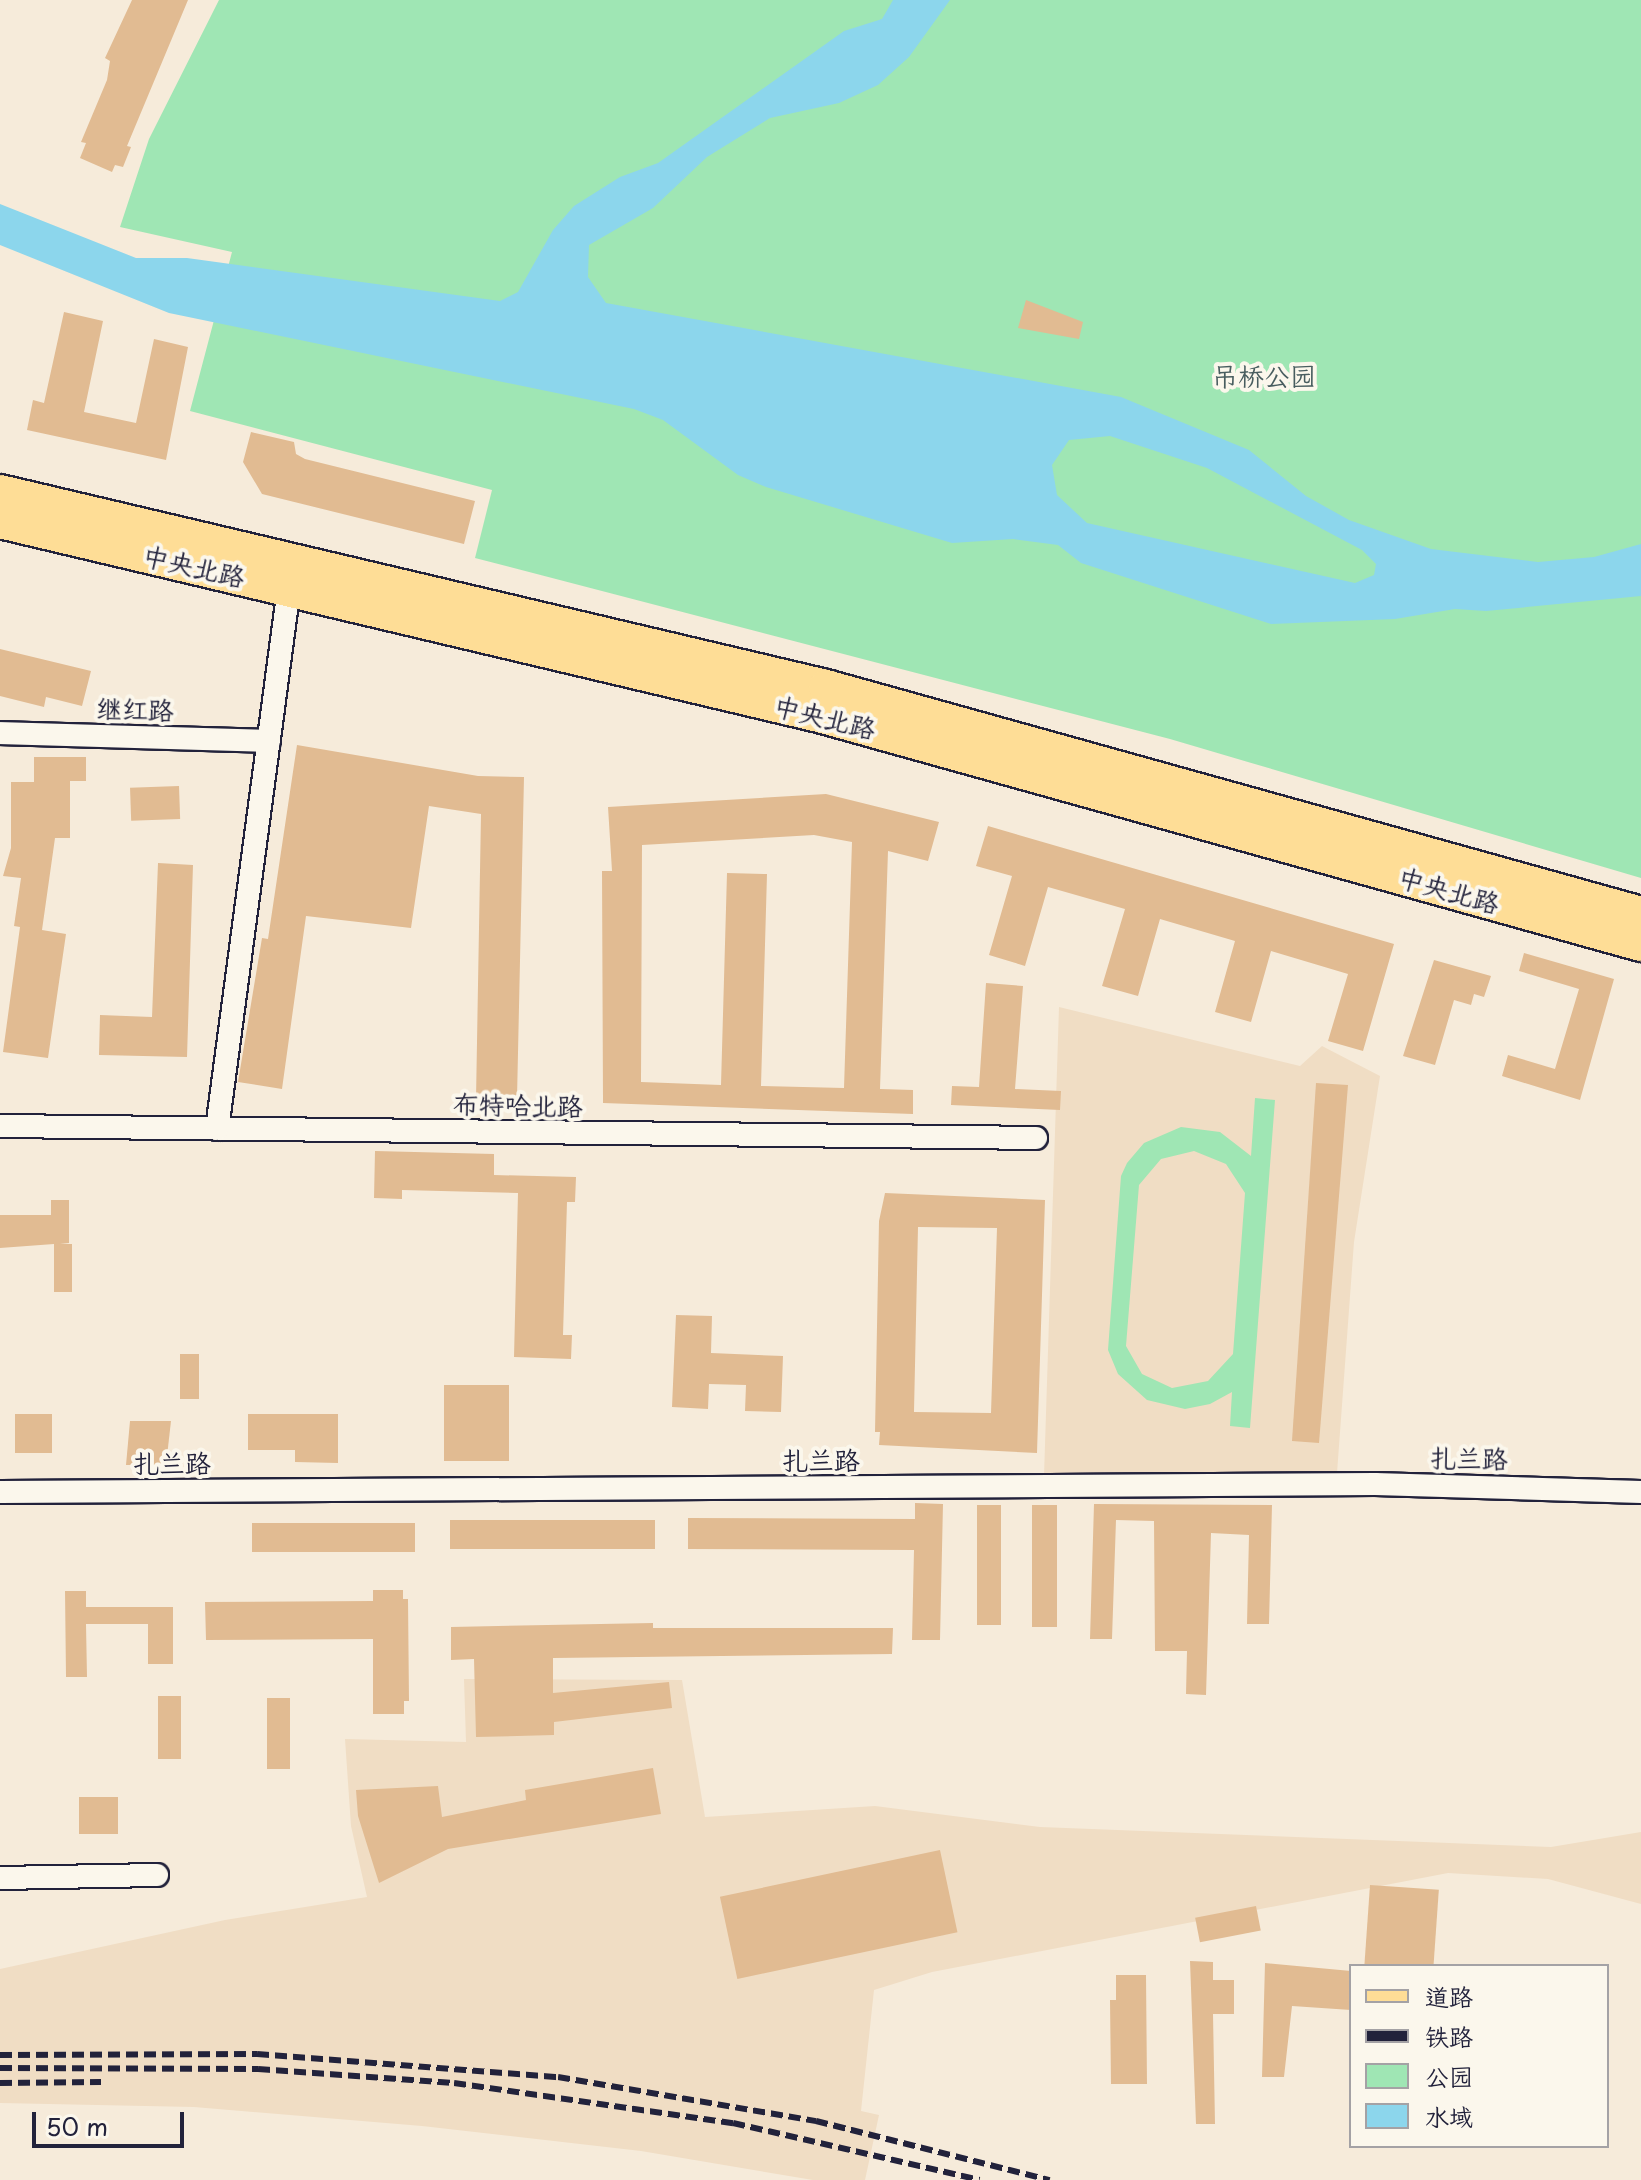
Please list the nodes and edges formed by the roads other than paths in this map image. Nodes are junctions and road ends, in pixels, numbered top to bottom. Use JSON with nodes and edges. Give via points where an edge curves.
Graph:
{"nodes":[{"id":1,"x":0,"y":492,"type":"edge"},
{"id":2,"x":0,"y":521,"type":"edge"},
{"id":3,"x":289,"y":588,"type":"junction"},
{"id":4,"x":0,"y":733,"type":"edge"},
{"id":5,"x":269,"y":741,"type":"junction"},
{"id":6,"x":1641,"y":914,"type":"edge"},
{"id":7,"x":1641,"y":944,"type":"edge"},
{"id":8,"x":0,"y":1126,"type":"edge"},
{"id":9,"x":217,"y":1129,"type":"junction"},
{"id":10,"x":1036,"y":1138,"type":"dead end"},
{"id":11,"x":0,"y":1492,"type":"edge"},
{"id":12,"x":1641,"y":1492,"type":"edge"},
{"id":13,"x":157,"y":1875,"type":"dead end"},
{"id":14,"x":0,"y":1878,"type":"edge"}],
"edges":[{"from":1,"to":6,"type":"main road","name":"中央北路","via":[[826,687]]},
{"from":2,"to":3,"type":"main road","name":"中央北路"},
{"from":3,"to":5,"type":"street"},
{"from":3,"to":7,"type":"main road","name":"中央北路","via":[[973,755]]},
{"from":4,"to":5,"type":"street","name":"继红路"},
{"from":5,"to":9,"type":"street"},
{"from":8,"to":9,"type":"street","name":"布特哈北路"},
{"from":9,"to":10,"type":"street","name":"布特哈北路"},
{"from":11,"to":12,"type":"street","name":"扎兰路","via":[[1375,1484]]},
{"from":13,"to":14,"type":"street"}]}
